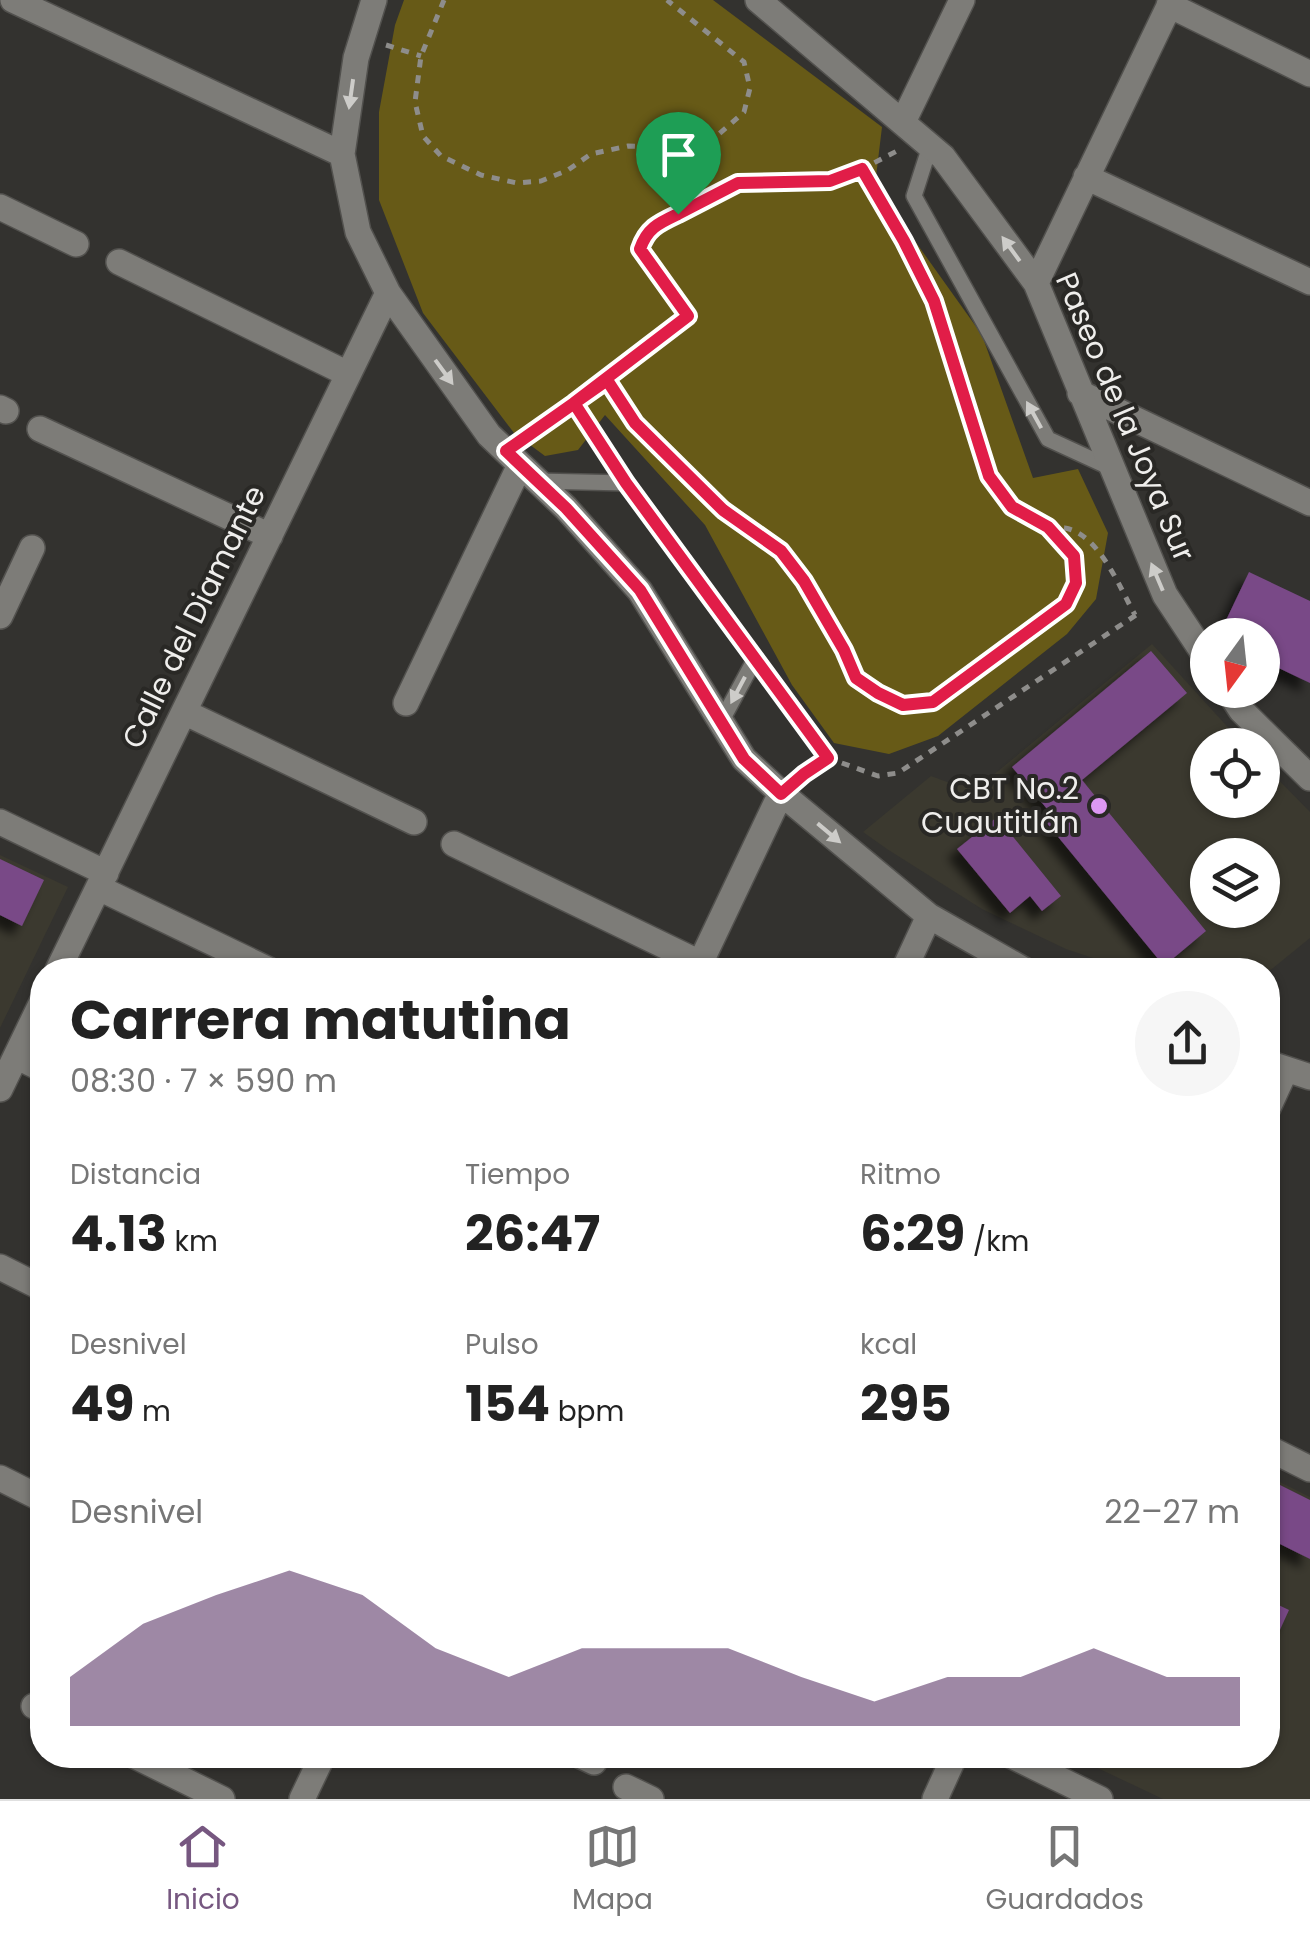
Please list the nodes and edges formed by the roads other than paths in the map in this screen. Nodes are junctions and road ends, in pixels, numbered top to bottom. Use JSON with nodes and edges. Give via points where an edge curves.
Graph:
{"nodes":[{"id":1,"x":13,"y":0,"type":"edge"},
{"id":2,"x":374,"y":0,"type":"edge"},
{"id":3,"x":758,"y":0,"type":"edge"},
{"id":4,"x":962,"y":0,"type":"edge"},
{"id":5,"x":1170,"y":2,"type":"edge"},
{"id":6,"x":1310,"y":74,"type":"edge"},
{"id":7,"x":918,"y":136,"type":"junction"},
{"id":8,"x":342,"y":154,"type":"junction"},
{"id":9,"x":1086,"y":177,"type":"junction"},
{"id":10,"x":0,"y":207,"type":"edge"},
{"id":11,"x":76,"y":244,"type":"dead end"},
{"id":12,"x":119,"y":262,"type":"dead end"},
{"id":13,"x":1310,"y":282,"type":"edge"},
{"id":14,"x":1036,"y":283,"type":"junction"},
{"id":15,"x":388,"y":293,"type":"junction"},
{"id":16,"x":348,"y":374,"type":"junction"},
{"id":17,"x":1080,"y":392,"type":"junction"},
{"id":18,"x":40,"y":429,"type":"dead end"},
{"id":19,"x":521,"y":466,"type":"junction"},
{"id":20,"x":1111,"y":468,"type":"junction"},
{"id":21,"x":1310,"y":503,"type":"edge"},
{"id":22,"x":270,"y":536,"type":"junction"},
{"id":23,"x":32,"y":548,"type":"dead end"},
{"id":24,"x":0,"y":616,"type":"edge"},
{"id":25,"x":1190,"y":633,"type":"edge"},
{"id":26,"x":406,"y":703,"type":"dead end"},
{"id":27,"x":1240,"y":708,"type":"edge"},
{"id":28,"x":184,"y":712,"type":"junction"},
{"id":29,"x":721,"y":722,"type":"junction"},
{"id":30,"x":1310,"y":778,"type":"edge"},
{"id":31,"x":781,"y":794,"type":"junction"},
{"id":32,"x":0,"y":822,"type":"edge"},
{"id":33,"x":414,"y":822,"type":"dead end"},
{"id":34,"x":454,"y":844,"type":"dead end"},
{"id":35,"x":102,"y":881,"type":"junction"},
{"id":36,"x":929,"y":916,"type":"junction"},
{"id":37,"x":64,"y":958,"type":"edge"},
{"id":38,"x":246,"y":958,"type":"edge"},
{"id":39,"x":682,"y":958,"type":"edge"},
{"id":40,"x":702,"y":958,"type":"edge"},
{"id":41,"x":910,"y":958,"type":"edge"},
{"id":42,"x":1003,"y":958,"type":"edge"},
{"id":43,"x":30,"y":1027,"type":"edge"},
{"id":44,"x":16,"y":1056,"type":"junction"},
{"id":45,"x":30,"y":1063,"type":"edge"},
{"id":46,"x":0,"y":1090,"type":"edge"},
{"id":47,"x":0,"y":1267,"type":"edge"},
{"id":48,"x":30,"y":1282,"type":"edge"},
{"id":49,"x":1280,"y":1454,"type":"edge"},
{"id":50,"x":1310,"y":1468,"type":"edge"},
{"id":51,"x":0,"y":1478,"type":"edge"},
{"id":52,"x":30,"y":1492,"type":"edge"},
{"id":53,"x":159,"y":1768,"type":"edge"},
{"id":54,"x":317,"y":1768,"type":"edge"},
{"id":55,"x":949,"y":1768,"type":"edge"},
{"id":56,"x":1037,"y":1768,"type":"edge"},
{"id":57,"x":626,"y":1787,"type":"dead end"},
{"id":58,"x":222,"y":1799,"type":"edge"},
{"id":59,"x":302,"y":1799,"type":"edge"},
{"id":60,"x":651,"y":1799,"type":"edge"},
{"id":61,"x":935,"y":1799,"type":"edge"},
{"id":62,"x":1100,"y":1799,"type":"edge"}],
"edges":[{"from":1,"to":8,"type":"street"},
{"from":2,"to":8,"type":"street","one_way":true,"via":[[356,58]]},
{"from":3,"to":7,"type":"street","name":"Paseo de la Joya Sur"},
{"from":4,"to":7,"type":"street"},
{"from":5,"to":6,"type":"street"},
{"from":5,"to":9,"type":"street"},
{"from":14,"to":7,"type":"street","name":"Paseo de la Joya Sur","one_way":true,"via":[[943,156]]},
{"from":20,"to":7,"type":"lane","one_way":true,"via":[[1048,439],[914,196]]},
{"from":8,"to":15,"type":"street","via":[[358,232]]},
{"from":9,"to":13,"type":"street"},
{"from":9,"to":14,"type":"street"},
{"from":10,"to":11,"type":"street"},
{"from":12,"to":16,"type":"street"},
{"from":14,"to":17,"type":"street","name":"Paseo de la Joya Sur"},
{"from":15,"to":16,"type":"street","name":"Calle del Diamante"},
{"from":15,"to":19,"type":"street","one_way":true,"via":[[489,434]]},
{"from":16,"to":22,"type":"street","name":"Calle del Diamante"},
{"from":17,"to":20,"type":"street","name":"Paseo de la Joya Sur"},
{"from":17,"to":21,"type":"street"},
{"from":18,"to":22,"type":"street"},
{"from":19,"to":26,"type":"street"},
{"from":19,"to":29,"type":"street","via":[[640,590]]},
{"from":19,"to":29,"type":"lane","one_way":true,"via":[[626,483],[755,659]]},
{"from":25,"to":20,"type":"street","name":"Paseo de la Joya Sur","one_way":true,"via":[[1165,596]]},
{"from":22,"to":28,"type":"street","name":"Calle del Diamante"},
{"from":23,"to":24,"type":"street"},
{"from":27,"to":30,"type":"street"},
{"from":28,"to":33,"type":"street"},
{"from":28,"to":35,"type":"street","name":"Calle del Diamante"},
{"from":29,"to":31,"type":"street","via":[[744,759]]},
{"from":31,"to":36,"type":"street","one_way":true},
{"from":31,"to":40,"type":"street"},
{"from":32,"to":35,"type":"street"},
{"from":34,"to":39,"type":"street"},
{"from":35,"to":37,"type":"street","name":"Calle del Diamante"},
{"from":35,"to":38,"type":"street"},
{"from":36,"to":41,"type":"street"},
{"from":36,"to":42,"type":"street"},
{"from":43,"to":44,"type":"street"},
{"from":44,"to":45,"type":"street"},
{"from":44,"to":46,"type":"street"},
{"from":47,"to":48,"type":"street"},
{"from":49,"to":50,"type":"street"},
{"from":51,"to":52,"type":"street"},
{"from":53,"to":58,"type":"street"},
{"from":54,"to":59,"type":"street"},
{"from":55,"to":61,"type":"street"},
{"from":56,"to":62,"type":"street"},
{"from":57,"to":60,"type":"street"}]}
